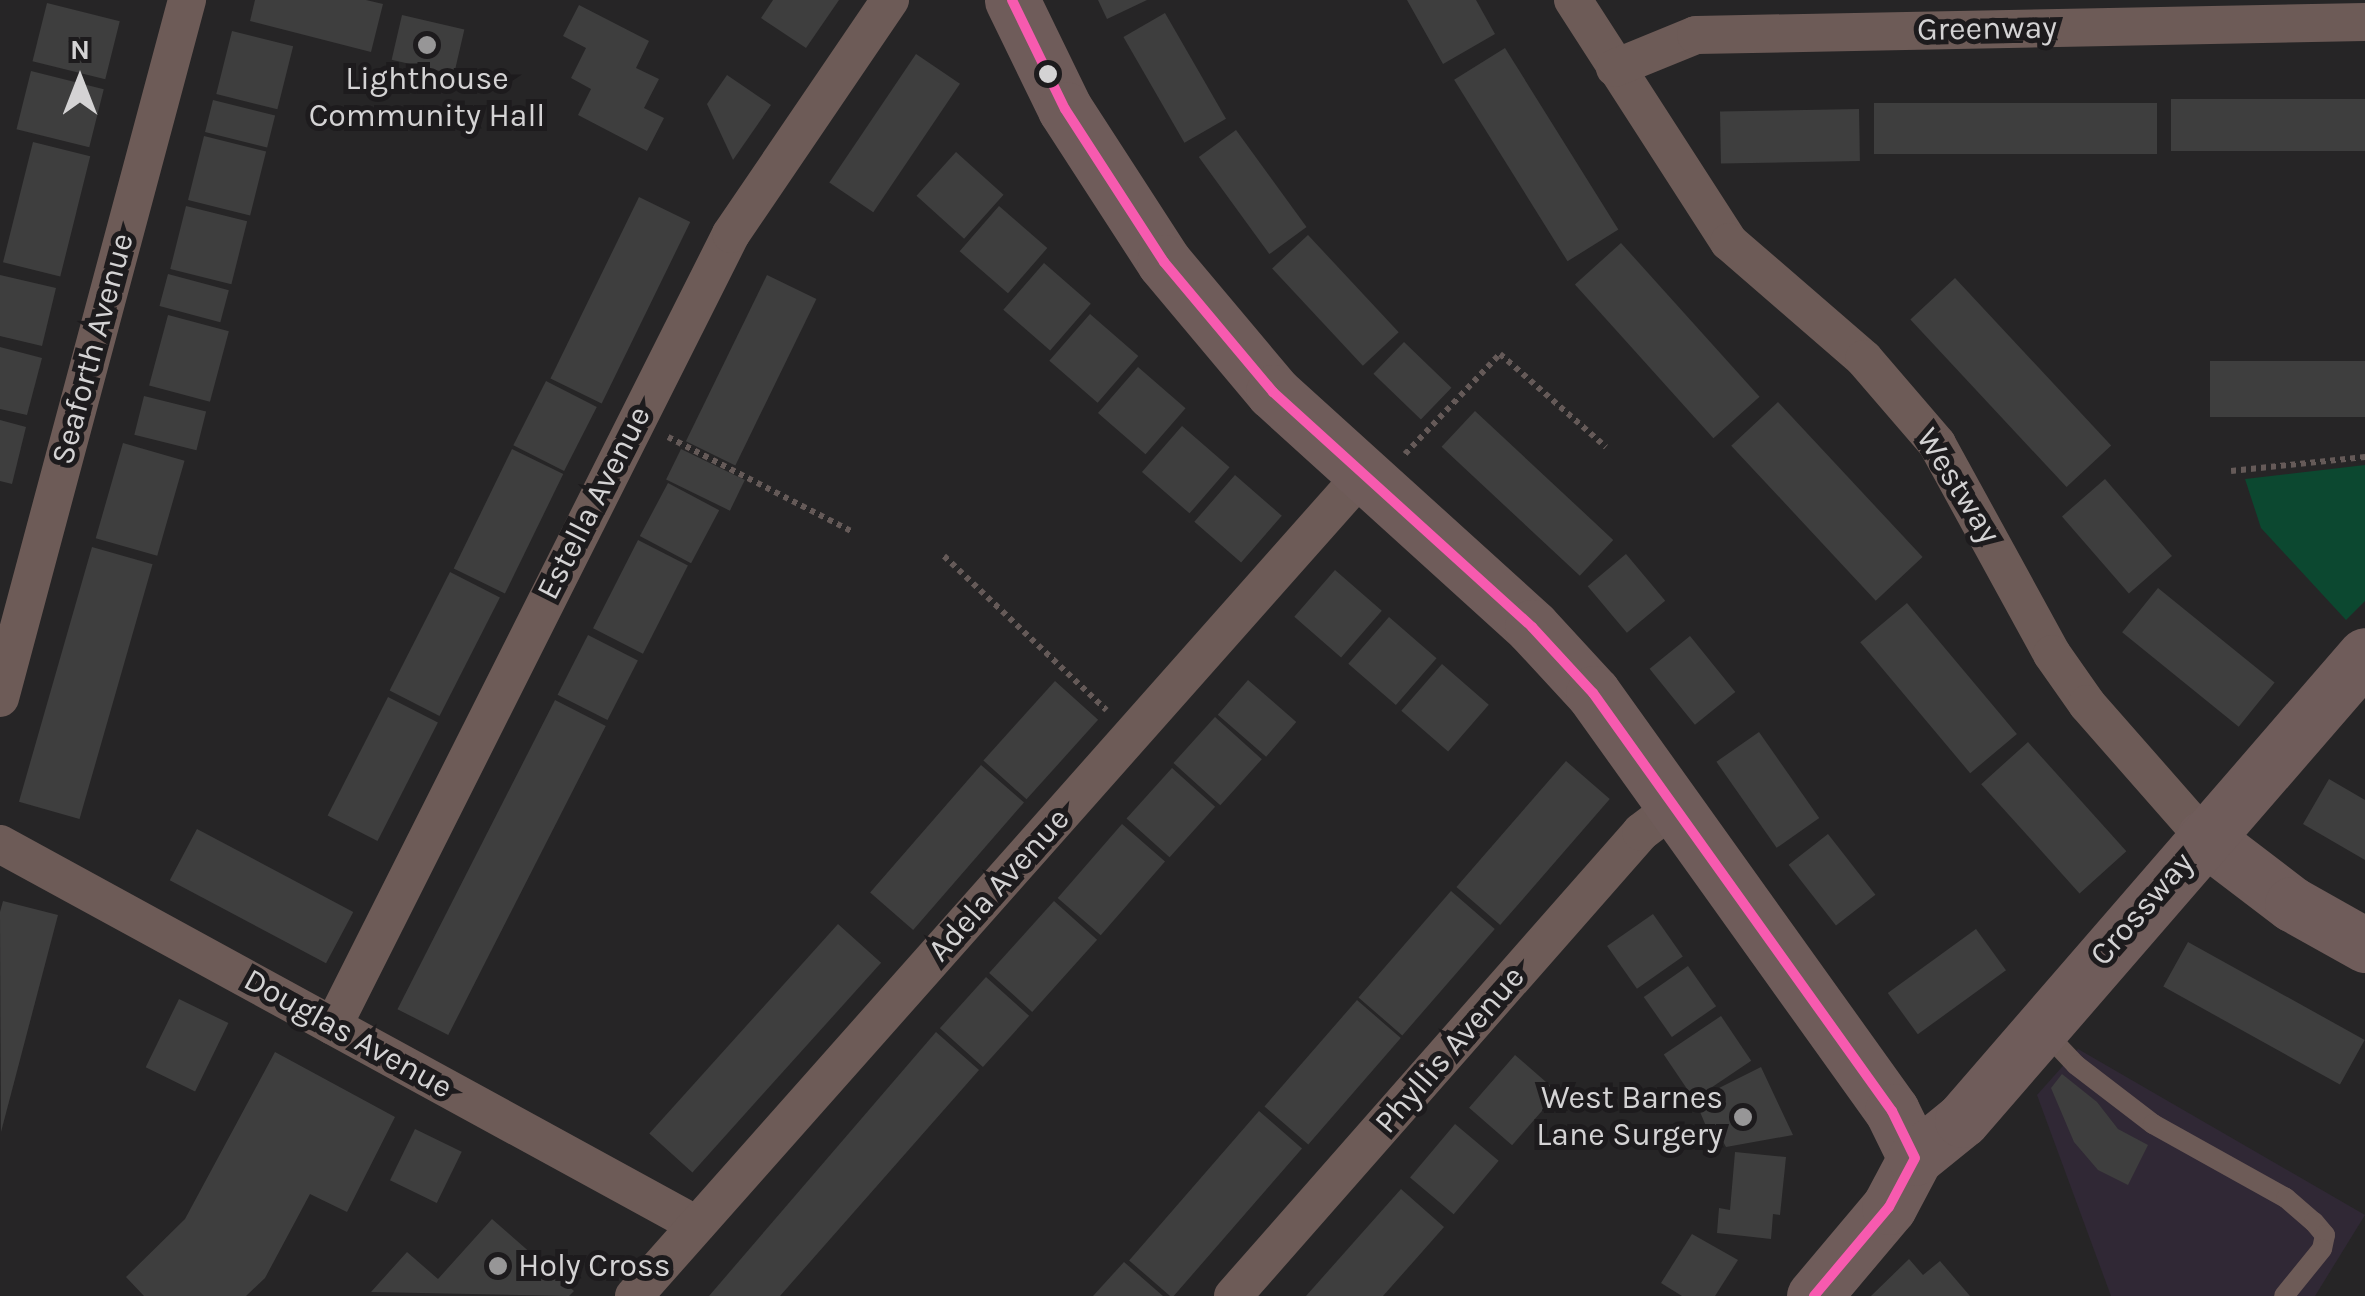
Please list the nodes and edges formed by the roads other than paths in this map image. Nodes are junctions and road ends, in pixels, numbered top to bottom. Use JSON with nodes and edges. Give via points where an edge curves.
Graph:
{"nodes":[{"id":1,"x":187,"y":0,"type":"edge"},
{"id":2,"x":890,"y":0,"type":"edge"},
{"id":3,"x":1012,"y":0,"type":"edge"},
{"id":4,"x":1573,"y":0,"type":"edge"},
{"id":5,"x":2365,"y":22,"type":"edge"},
{"id":6,"x":1615,"y":68,"type":"junction"},
{"id":7,"x":1370,"y":480,"type":"junction"},
{"id":8,"x":2365,"y":655,"type":"edge"},
{"id":9,"x":0,"y":698,"type":"edge"},
{"id":10,"x":1672,"y":809,"type":"junction"},
{"id":11,"x":2204,"y":837,"type":"junction"},
{"id":12,"x":0,"y":844,"type":"edge"},
{"id":13,"x":2365,"y":946,"type":"edge"},
{"id":14,"x":332,"y":1026,"type":"junction"},
{"id":15,"x":2041,"y":1028,"type":"junction"},
{"id":16,"x":1915,"y":1158,"type":"junction"},
{"id":17,"x":696,"y":1225,"type":"junction"},
{"id":18,"x":634,"y":1296,"type":"edge"},
{"id":19,"x":1233,"y":1296,"type":"edge"},
{"id":20,"x":1814,"y":1296,"type":"edge"},
{"id":21,"x":2284,"y":1296,"type":"edge"}],
"edges":[{"from":1,"to":9,"type":"street","name":"Seaforth Avenue"},
{"from":2,"to":14,"type":"street","name":"Estella Avenue","via":[[731,234]]},
{"from":3,"to":7,"type":"street","via":[[1074,124],[1164,262],[1273,392]]},
{"from":4,"to":6,"type":"street","name":"Westway"},
{"from":5,"to":6,"type":"street","name":"Greenway","via":[[1696,35]]},
{"from":6,"to":11,"type":"street","name":"Westway","via":[[1729,242],[1864,359],[1937,444],[2052,654],[2087,704]]},
{"from":7,"to":10,"type":"street","via":[[1565,660]]},
{"from":7,"to":17,"type":"street","name":"Adela Avenue"},
{"from":8,"to":11,"type":"street","name":"Crossway"},
{"from":10,"to":16,"type":"street","via":[[1892,1111]]},
{"from":10,"to":19,"type":"street","name":"Phyllis Avenue","via":[[1641,832]]},
{"from":11,"to":13,"type":"street","name":"Westway","via":[[2292,904]]},
{"from":11,"to":15,"type":"street","name":"Crossway"},
{"from":12,"to":14,"type":"street","name":"Douglas Avenue"},
{"from":14,"to":17,"type":"street","name":"Douglas Avenue"},
{"from":15,"to":16,"type":"street","name":"Crossway","via":[[1962,1120]]},
{"from":15,"to":21,"type":"lane","via":[[2076,1066],[2153,1124],[2271,1189],[2314,1222],[2325,1235],[2322,1249]]},
{"from":16,"to":20,"type":"street","via":[[1888,1206]]},
{"from":17,"to":18,"type":"street","name":"Adela Avenue"}]}
